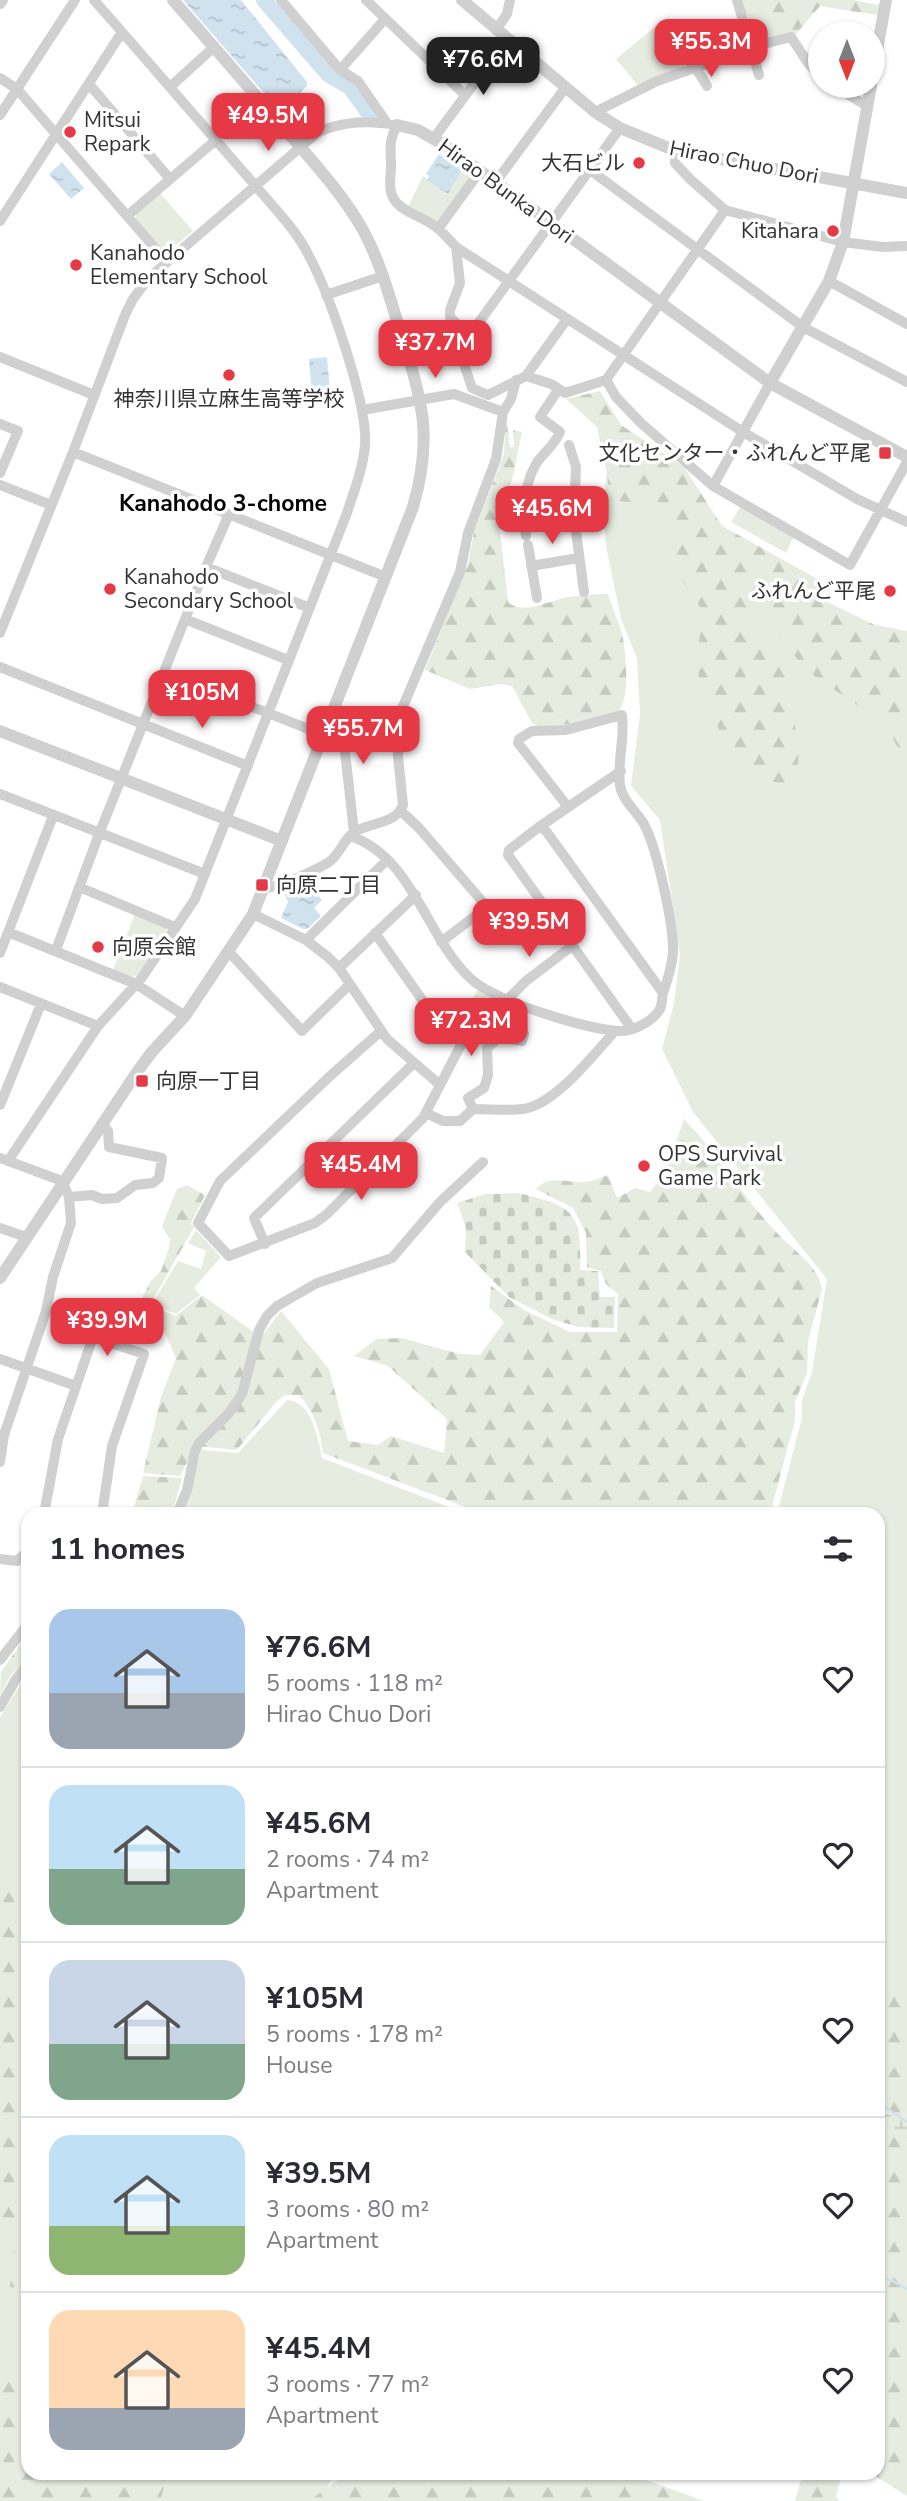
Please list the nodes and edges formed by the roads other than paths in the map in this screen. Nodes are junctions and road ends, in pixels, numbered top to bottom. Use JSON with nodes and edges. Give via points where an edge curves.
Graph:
{"nodes":[{"id":1,"x":75,"y":0,"type":"edge"},
{"id":2,"x":94,"y":0,"type":"edge"},
{"id":3,"x":173,"y":0,"type":"edge"},
{"id":4,"x":281,"y":0,"type":"edge"},
{"id":5,"x":366,"y":0,"type":"edge"},
{"id":6,"x":462,"y":0,"type":"edge"},
{"id":7,"x":510,"y":0,"type":"edge"},
{"id":8,"x":737,"y":0,"type":"edge"},
{"id":9,"x":886,"y":0,"type":"edge"},
{"id":10,"x":385,"y":19,"type":"junction"},
{"id":11,"x":882,"y":21,"type":"edge"},
{"id":12,"x":122,"y":32,"type":"junction"},
{"id":13,"x":502,"y":34,"type":"junction"},
{"id":14,"x":214,"y":47,"type":"junction"},
{"id":15,"x":751,"y":47,"type":"junction"},
{"id":16,"x":808,"y":63,"type":"edge"},
{"id":17,"x":695,"y":67,"type":"junction"},
{"id":18,"x":341,"y":70,"type":"junction"},
{"id":19,"x":759,"y":75,"type":"dead end"},
{"id":20,"x":0,"y":78,"type":"edge"},
{"id":21,"x":89,"y":84,"type":"junction"},
{"id":22,"x":707,"y":86,"type":"dead end"},
{"id":23,"x":170,"y":87,"type":"junction"},
{"id":24,"x":565,"y":88,"type":"junction"},
{"id":25,"x":17,"y":89,"type":"junction"},
{"id":26,"x":465,"y":95,"type":"junction"},
{"id":27,"x":854,"y":98,"type":"edge"},
{"id":28,"x":869,"y":98,"type":"edge"},
{"id":29,"x":867,"y":106,"type":"junction"},
{"id":30,"x":594,"y":112,"type":"junction"},
{"id":31,"x":0,"y":115,"type":"edge"},
{"id":32,"x":392,"y":124,"type":"junction"},
{"id":33,"x":620,"y":128,"type":"junction"},
{"id":34,"x":57,"y":134,"type":"junction"},
{"id":35,"x":435,"y":138,"type":"junction"},
{"id":36,"x":216,"y":140,"type":"junction"},
{"id":37,"x":300,"y":146,"type":"junction"},
{"id":38,"x":677,"y":151,"type":"junction"},
{"id":39,"x":590,"y":170,"type":"junction"},
{"id":40,"x":480,"y":171,"type":"junction"},
{"id":41,"x":170,"y":180,"type":"junction"},
{"id":42,"x":495,"y":183,"type":"junction"},
{"id":43,"x":853,"y":183,"type":"junction"},
{"id":44,"x":255,"y":186,"type":"junction"},
{"id":45,"x":907,"y":193,"type":"edge"},
{"id":46,"x":725,"y":210,"type":"junction"},
{"id":47,"x":127,"y":216,"type":"junction"},
{"id":48,"x":0,"y":221,"type":"edge"},
{"id":49,"x":552,"y":224,"type":"junction"},
{"id":50,"x":438,"y":229,"type":"junction"},
{"id":51,"x":843,"y":242,"type":"junction"},
{"id":52,"x":907,"y":246,"type":"edge"},
{"id":53,"x":456,"y":247,"type":"junction"},
{"id":54,"x":697,"y":250,"type":"junction"},
{"id":55,"x":167,"y":262,"type":"junction"},
{"id":56,"x":383,"y":276,"type":"junction"},
{"id":57,"x":510,"y":281,"type":"junction"},
{"id":58,"x":829,"y":281,"type":"junction"},
{"id":59,"x":327,"y":295,"type":"junction"},
{"id":60,"x":660,"y":303,"type":"junction"},
{"id":61,"x":568,"y":318,"type":"junction"},
{"id":62,"x":907,"y":324,"type":"edge"},
{"id":63,"x":803,"y":327,"type":"junction"},
{"id":64,"x":464,"y":343,"type":"junction"},
{"id":65,"x":623,"y":354,"type":"junction"},
{"id":66,"x":0,"y":357,"type":"edge"},
{"id":67,"x":521,"y":378,"type":"junction"},
{"id":68,"x":606,"y":380,"type":"junction"},
{"id":69,"x":907,"y":382,"type":"edge"},
{"id":70,"x":770,"y":383,"type":"junction"},
{"id":71,"x":558,"y":390,"type":"junction"},
{"id":72,"x":94,"y":395,"type":"junction"},
{"id":73,"x":421,"y":398,"type":"junction"},
{"id":74,"x":362,"y":410,"type":"junction"},
{"id":75,"x":503,"y":412,"type":"junction"},
{"id":76,"x":0,"y":424,"type":"edge"},
{"id":77,"x":743,"y":432,"type":"junction"},
{"id":78,"x":569,"y":445,"type":"dead end"},
{"id":79,"x":73,"y":452,"type":"junction"},
{"id":80,"x":907,"y":460,"type":"edge"},
{"id":81,"x":0,"y":473,"type":"edge"},
{"id":82,"x":0,"y":485,"type":"edge"},
{"id":83,"x":713,"y":486,"type":"junction"},
{"id":84,"x":51,"y":505,"type":"junction"},
{"id":85,"x":881,"y":511,"type":"junction"},
{"id":86,"x":229,"y":514,"type":"junction"},
{"id":87,"x":574,"y":516,"type":"junction"},
{"id":88,"x":524,"y":522,"type":"junction"},
{"id":89,"x":907,"y":522,"type":"edge"},
{"id":90,"x":331,"y":555,"type":"junction"},
{"id":91,"x":578,"y":558,"type":"junction"},
{"id":92,"x":531,"y":566,"type":"junction"},
{"id":93,"x":206,"y":567,"type":"junction"},
{"id":94,"x":386,"y":577,"type":"junction"},
{"id":95,"x":584,"y":592,"type":"dead end"},
{"id":96,"x":537,"y":598,"type":"dead end"},
{"id":97,"x":310,"y":608,"type":"junction"},
{"id":98,"x":185,"y":619,"type":"junction"},
{"id":99,"x":0,"y":632,"type":"edge"},
{"id":100,"x":288,"y":660,"type":"junction"},
{"id":101,"x":0,"y":667,"type":"edge"},
{"id":102,"x":164,"y":672,"type":"junction"},
{"id":103,"x":268,"y":713,"type":"junction"},
{"id":104,"x":144,"y":724,"type":"junction"},
{"id":105,"x":0,"y":731,"type":"edge"},
{"id":106,"x":324,"y":734,"type":"junction"},
{"id":107,"x":248,"y":766,"type":"junction"},
{"id":108,"x":621,"y":771,"type":"junction"},
{"id":109,"x":121,"y":779,"type":"junction"},
{"id":110,"x":1,"y":796,"type":"edge"},
{"id":111,"x":568,"y":807,"type":"junction"},
{"id":112,"x":401,"y":811,"type":"junction"},
{"id":113,"x":53,"y":816,"type":"junction"},
{"id":114,"x":227,"y":820,"type":"junction"},
{"id":115,"x":539,"y":827,"type":"junction"},
{"id":116,"x":99,"y":834,"type":"junction"},
{"id":117,"x":352,"y":834,"type":"junction"},
{"id":118,"x":282,"y":841,"type":"junction"},
{"id":119,"x":387,"y":860,"type":"junction"},
{"id":120,"x":205,"y":874,"type":"junction"},
{"id":121,"x":79,"y":887,"type":"junction"},
{"id":122,"x":264,"y":889,"type":"junction"},
{"id":123,"x":416,"y":895,"type":"junction"},
{"id":124,"x":253,"y":915,"type":"junction"},
{"id":125,"x":175,"y":927,"type":"junction"},
{"id":126,"x":8,"y":932,"type":"junction"},
{"id":127,"x":374,"y":933,"type":"junction"},
{"id":128,"x":306,"y":940,"type":"junction"},
{"id":129,"x":441,"y":942,"type":"junction"},
{"id":130,"x":572,"y":946,"type":"junction"},
{"id":131,"x":56,"y":950,"type":"junction"},
{"id":132,"x":229,"y":952,"type":"junction"},
{"id":133,"x":0,"y":953,"type":"edge"},
{"id":134,"x":339,"y":968,"type":"junction"},
{"id":135,"x":136,"y":984,"type":"junction"},
{"id":136,"x":349,"y":985,"type":"junction"},
{"id":137,"x":0,"y":987,"type":"edge"},
{"id":138,"x":663,"y":993,"type":"junction"},
{"id":139,"x":508,"y":999,"type":"junction"},
{"id":140,"x":41,"y":1004,"type":"junction"},
{"id":141,"x":186,"y":1016,"type":"junction"},
{"id":142,"x":99,"y":1026,"type":"junction"},
{"id":143,"x":632,"y":1029,"type":"junction"},
{"id":144,"x":381,"y":1031,"type":"junction"},
{"id":145,"x":615,"y":1031,"type":"junction"},
{"id":146,"x":414,"y":1063,"type":"junction"},
{"id":147,"x":440,"y":1085,"type":"junction"},
{"id":148,"x":0,"y":1105,"type":"edge"},
{"id":149,"x":473,"y":1109,"type":"junction"},
{"id":150,"x":426,"y":1113,"type":"junction"},
{"id":151,"x":103,"y":1125,"type":"junction"},
{"id":152,"x":4,"y":1160,"type":"edge"},
{"id":153,"x":483,"y":1162,"type":"dead end"},
{"id":154,"x":62,"y":1181,"type":"junction"},
{"id":155,"x":69,"y":1198,"type":"junction"},
{"id":156,"x":0,"y":1228,"type":"edge"},
{"id":157,"x":26,"y":1237,"type":"junction"},
{"id":158,"x":265,"y":1244,"type":"junction"},
{"id":159,"x":0,"y":1278,"type":"edge"},
{"id":160,"x":0,"y":1359,"type":"edge"},
{"id":161,"x":26,"y":1368,"type":"junction"},
{"id":162,"x":76,"y":1385,"type":"junction"},
{"id":163,"x":0,"y":1462,"type":"edge"},
{"id":164,"x":45,"y":1507,"type":"edge"},
{"id":165,"x":104,"y":1507,"type":"edge"},
{"id":166,"x":180,"y":1507,"type":"edge"},
{"id":167,"x":21,"y":1557,"type":"edge"},
{"id":168,"x":0,"y":1559,"type":"edge"},
{"id":169,"x":21,"y":1633,"type":"edge"},
{"id":170,"x":0,"y":1660,"type":"edge"},
{"id":171,"x":21,"y":1673,"type":"edge"},
{"id":172,"x":0,"y":1707,"type":"edge"}],
"edges":[{"from":1,"to":25,"type":"street"},
{"from":2,"to":12,"type":"street"},
{"from":3,"to":14,"type":"street"},
{"from":4,"to":18,"type":"street"},
{"from":5,"to":10,"type":"street"},
{"from":6,"to":13,"type":"street","name":"Hirao Chuo Dori"},
{"from":7,"to":13,"type":"street"},
{"from":8,"to":15,"type":"street"},
{"from":9,"to":11,"type":"street"},
{"from":10,"to":18,"type":"street"},
{"from":10,"to":26,"type":"street"},
{"from":12,"to":21,"type":"street"},
{"from":12,"to":23,"type":"street"},
{"from":13,"to":24,"type":"street","name":"Hirao Chuo Dori"},
{"from":13,"to":26,"type":"street"},
{"from":14,"to":23,"type":"street"},
{"from":14,"to":37,"type":"street"},
{"from":15,"to":16,"type":"street","via":[[791,37]]},
{"from":15,"to":17,"type":"street"},
{"from":15,"to":19,"type":"street"},
{"from":17,"to":22,"type":"street"},
{"from":17,"to":30,"type":"street"},
{"from":18,"to":32,"type":"street","via":[[358,81]]},
{"from":20,"to":25,"type":"street"},
{"from":21,"to":34,"type":"street"},
{"from":21,"to":41,"type":"street"},
{"from":23,"to":36,"type":"street"},
{"from":24,"to":30,"type":"street","name":"Hirao Chuo Dori"},
{"from":24,"to":42,"type":"street"},
{"from":25,"to":31,"type":"street"},
{"from":25,"to":34,"type":"street"},
{"from":26,"to":35,"type":"street"},
{"from":27,"to":29,"type":"street"},
{"from":28,"to":29,"type":"street"},
{"from":29,"to":43,"type":"street"},
{"from":30,"to":33,"type":"street","name":"Hirao Chuo Dori"},
{"from":32,"to":35,"type":"street","name":"Hirao Bunka Dori"},
{"from":32,"to":37,"type":"street","name":"Hirao Bunka Dori","via":[[338,124]]},
{"from":32,"to":50,"type":"street","via":[[392,197]]},
{"from":33,"to":38,"type":"street","name":"Hirao Chuo Dori"},
{"from":33,"to":39,"type":"street"},
{"from":34,"to":47,"type":"street"},
{"from":34,"to":48,"type":"street"},
{"from":35,"to":40,"type":"street","name":"Hirao Bunka Dori"},
{"from":36,"to":41,"type":"street"},
{"from":36,"to":44,"type":"street"},
{"from":37,"to":44,"type":"street","name":"Hirao Bunka Dori"},
{"from":37,"to":56,"type":"street","via":[[337,189]]},
{"from":38,"to":43,"type":"street","name":"Hirao Chuo Dori"},
{"from":38,"to":46,"type":"street","via":[[675,163]]},
{"from":39,"to":49,"type":"street"},
{"from":39,"to":54,"type":"street"},
{"from":40,"to":42,"type":"street","name":"Hirao Bunka Dori"},
{"from":40,"to":50,"type":"street"},
{"from":41,"to":47,"type":"street"},
{"from":42,"to":49,"type":"street","name":"Hirao Bunka Dori"},
{"from":43,"to":45,"type":"street","name":"Hirao Chuo Dori"},
{"from":43,"to":51,"type":"street"},
{"from":44,"to":55,"type":"street","name":"Hirao Bunka Dori"},
{"from":44,"to":59,"type":"street","via":[[296,235]]},
{"from":46,"to":51,"type":"street"},
{"from":46,"to":54,"type":"street"},
{"from":47,"to":55,"type":"street"},
{"from":49,"to":57,"type":"street"},
{"from":49,"to":60,"type":"street","name":"Hirao Bunka Dori"},
{"from":50,"to":53,"type":"street"},
{"from":51,"to":52,"type":"street"},
{"from":51,"to":58,"type":"street"},
{"from":53,"to":57,"type":"street"},
{"from":53,"to":64,"type":"street","via":[[460,283],[450,317],[459,326]]},
{"from":54,"to":60,"type":"street"},
{"from":54,"to":63,"type":"street"},
{"from":55,"to":72,"type":"street","name":"Hirao Bunka Dori","via":[[147,280],[125,315]]},
{"from":56,"to":59,"type":"street"},
{"from":56,"to":73,"type":"street"},
{"from":57,"to":61,"type":"street"},
{"from":57,"to":64,"type":"street"},
{"from":58,"to":62,"type":"street"},
{"from":58,"to":63,"type":"street"},
{"from":59,"to":74,"type":"street"},
{"from":60,"to":65,"type":"street"},
{"from":60,"to":70,"type":"street","name":"Hirao Bunka Dori"},
{"from":61,"to":65,"type":"street"},
{"from":61,"to":67,"type":"street"},
{"from":63,"to":69,"type":"street"},
{"from":63,"to":70,"type":"street"},
{"from":64,"to":67,"type":"street","via":[[460,352],[471,388],[488,395]]},
{"from":65,"to":68,"type":"street"},
{"from":65,"to":77,"type":"street"},
{"from":66,"to":72,"type":"street"},
{"from":67,"to":71,"type":"street","via":[[551,384]]},
{"from":67,"to":75,"type":"street"},
{"from":68,"to":71,"type":"street","via":[[565,393]]},
{"from":68,"to":83,"type":"street","via":[[641,423]]},
{"from":70,"to":77,"type":"street"},
{"from":70,"to":80,"type":"street","name":"Hirao Bunka Dori"},
{"from":71,"to":88,"type":"street","via":[[540,417],[560,432],[529,481]]},
{"from":72,"to":79,"type":"street","name":"Hirao Bunka Dori"},
{"from":73,"to":74,"type":"street"},
{"from":73,"to":75,"type":"street","via":[[454,394]]},
{"from":73,"to":94,"type":"street","via":[[425,431],[421,480]]},
{"from":74,"to":90,"type":"street","via":[[362,462]]},
{"from":75,"to":112,"type":"street","via":[[496,459],[468,533],[460,572],[401,711]]},
{"from":76,"to":81,"type":"street","via":[[18,431]]},
{"from":77,"to":83,"type":"street"},
{"from":77,"to":85,"type":"street"},
{"from":78,"to":87,"type":"street","via":[[576,467]]},
{"from":79,"to":84,"type":"street","name":"Hirao Bunka Dori"},
{"from":79,"to":86,"type":"street"},
{"from":80,"to":85,"type":"street"},
{"from":82,"to":84,"type":"street"},
{"from":83,"to":85,"type":"street","via":[[850,565]]},
{"from":84,"to":99,"type":"street","name":"Hirao Bunka Dori"},
{"from":85,"to":89,"type":"street"},
{"from":86,"to":90,"type":"street"},
{"from":86,"to":93,"type":"street"},
{"from":87,"to":88,"type":"street"},
{"from":87,"to":91,"type":"street"},
{"from":88,"to":92,"type":"street"},
{"from":90,"to":94,"type":"street"},
{"from":90,"to":97,"type":"street"},
{"from":91,"to":92,"type":"street"},
{"from":91,"to":95,"type":"street"},
{"from":92,"to":96,"type":"street"},
{"from":93,"to":97,"type":"street"},
{"from":93,"to":98,"type":"street"},
{"from":94,"to":106,"type":"street"},
{"from":97,"to":100,"type":"street"},
{"from":98,"to":100,"type":"street"},
{"from":98,"to":102,"type":"street"},
{"from":100,"to":103,"type":"street"},
{"from":101,"to":104,"type":"street"},
{"from":102,"to":103,"type":"street"},
{"from":102,"to":104,"type":"street"},
{"from":103,"to":106,"type":"street"},
{"from":103,"to":107,"type":"street"},
{"from":104,"to":107,"type":"street"},
{"from":104,"to":109,"type":"street"},
{"from":105,"to":109,"type":"street"},
{"from":106,"to":117,"type":"street","via":[[344,743]]},
{"from":106,"to":118,"type":"street"},
{"from":107,"to":114,"type":"street"},
{"from":108,"to":111,"type":"street"},
{"from":108,"to":111,"type":"street","via":[[622,715],[566,730],[532,731],[519,739]]},
{"from":108,"to":138,"type":"street","via":[[624,797],[645,827],[662,879],[673,948]]},
{"from":109,"to":114,"type":"street"},
{"from":109,"to":116,"type":"street"},
{"from":110,"to":113,"type":"street"},
{"from":111,"to":115,"type":"street"},
{"from":112,"to":117,"type":"street"},
{"from":112,"to":129,"type":"street","via":[[487,907]]},
{"from":113,"to":116,"type":"street"},
{"from":113,"to":126,"type":"street"},
{"from":114,"to":118,"type":"street"},
{"from":114,"to":120,"type":"street"},
{"from":115,"to":130,"type":"street","via":[[508,855]]},
{"from":115,"to":138,"type":"street"},
{"from":116,"to":120,"type":"street"},
{"from":116,"to":121,"type":"street"},
{"from":117,"to":119,"type":"street","via":[[370,843]]},
{"from":117,"to":122,"type":"street","via":[[330,861]]},
{"from":118,"to":122,"type":"street"},
{"from":119,"to":123,"type":"street"},
{"from":119,"to":128,"type":"street"},
{"from":120,"to":125,"type":"street","via":[[195,899]]},
{"from":121,"to":125,"type":"street"},
{"from":121,"to":131,"type":"street"},
{"from":122,"to":124,"type":"street"},
{"from":123,"to":127,"type":"street"},
{"from":123,"to":129,"type":"street"},
{"from":124,"to":128,"type":"street"},
{"from":124,"to":132,"type":"street"},
{"from":125,"to":135,"type":"street"},
{"from":126,"to":131,"type":"street"},
{"from":126,"to":133,"type":"street"},
{"from":127,"to":134,"type":"street"},
{"from":127,"to":147,"type":"street","via":[[423,1001],[466,1035]]},
{"from":128,"to":134,"type":"street"},
{"from":129,"to":139,"type":"street","via":[[470,979]]},
{"from":130,"to":139,"type":"street"},
{"from":130,"to":143,"type":"street"},
{"from":131,"to":135,"type":"street"},
{"from":132,"to":136,"type":"street","via":[[302,1031]]},
{"from":132,"to":141,"type":"street"},
{"from":134,"to":136,"type":"street"},
{"from":135,"to":141,"type":"street"},
{"from":135,"to":142,"type":"street"},
{"from":136,"to":144,"type":"street"},
{"from":137,"to":140,"type":"street"},
{"from":138,"to":143,"type":"street","via":[[661,1008]]},
{"from":139,"to":145,"type":"street","via":[[584,1026]]},
{"from":139,"to":149,"type":"street","via":[[524,1034],[522,1041],[500,1037],[487,1048],[484,1088],[468,1098]]},
{"from":140,"to":142,"type":"street"},
{"from":140,"to":148,"type":"street"},
{"from":141,"to":151,"type":"street","via":[[151,1053]]},
{"from":142,"to":152,"type":"street"},
{"from":143,"to":145,"type":"street"},
{"from":144,"to":146,"type":"street"},
{"from":144,"to":158,"type":"street","via":[[220,1181],[204,1207],[198,1223],[229,1256]]},
{"from":145,"to":149,"type":"street","via":[[554,1095],[526,1109]]},
{"from":146,"to":147,"type":"street"},
{"from":146,"to":158,"type":"street","via":[[254,1218]]},
{"from":147,"to":150,"type":"street"},
{"from":149,"to":150,"type":"street","via":[[460,1121],[443,1121]]},
{"from":150,"to":158,"type":"street","via":[[315,1223]]},
{"from":151,"to":154,"type":"street"},
{"from":151,"to":155,"type":"street","via":[[109,1147],[162,1158],[159,1178],[153,1184],[135,1185],[117,1198]]},
{"from":152,"to":154,"type":"street"},
{"from":153,"to":166,"type":"street","via":[[440,1202],[392,1258],[317,1283],[267,1316],[242,1394],[199,1443]]},
{"from":154,"to":155,"type":"street"},
{"from":154,"to":157,"type":"street"},
{"from":155,"to":161,"type":"street","via":[[71,1223]]},
{"from":156,"to":157,"type":"street"},
{"from":157,"to":159,"type":"street"},
{"from":160,"to":161,"type":"street"},
{"from":161,"to":162,"type":"street"},
{"from":161,"to":163,"type":"street"},
{"from":162,"to":164,"type":"street","via":[[58,1439]]},
{"from":162,"to":165,"type":"street","via":[[93,1337],[144,1354],[112,1446]]},
{"from":167,"to":168,"type":"street"},
{"from":169,"to":170,"type":"street"},
{"from":171,"to":172,"type":"street"}]}
